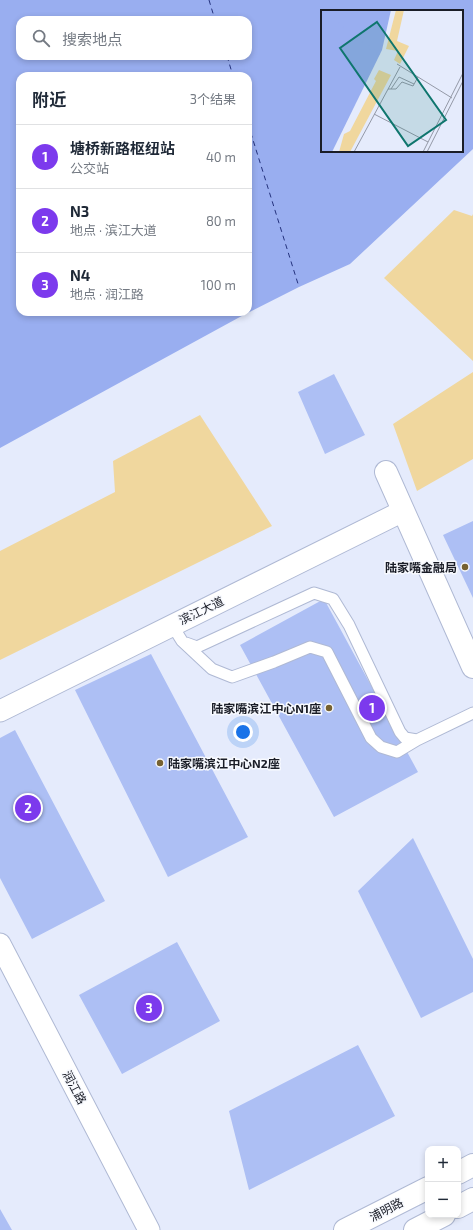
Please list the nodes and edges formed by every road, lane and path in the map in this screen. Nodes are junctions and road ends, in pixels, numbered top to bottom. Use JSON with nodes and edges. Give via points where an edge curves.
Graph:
{"nodes":[{"id":1,"x":386,"y":472,"type":"dead end"},
{"id":2,"x":403,"y":511,"type":"junction"},
{"id":3,"x":177,"y":633,"type":"junction"},
{"id":4,"x":473,"y":667,"type":"edge"},
{"id":5,"x":0,"y":711,"type":"edge"},
{"id":6,"x":473,"y":712,"type":"edge"},
{"id":7,"x":417,"y":740,"type":"junction"},
{"id":8,"x":0,"y":944,"type":"edge"},
{"id":9,"x":473,"y":1166,"type":"edge"},
{"id":10,"x":461,"y":1172,"type":"edge"},
{"id":11,"x":425,"y":1190,"type":"edge"},
{"id":12,"x":473,"y":1199,"type":"edge"},
{"id":13,"x":461,"y":1205,"type":"edge"},
{"id":14,"x":438,"y":1218,"type":"edge"},
{"id":15,"x":149,"y":1230,"type":"edge"},
{"id":16,"x":345,"y":1230,"type":"edge"},
{"id":17,"x":416,"y":1230,"type":"edge"}],
"edges":[{"from":1,"to":2,"type":"street"},
{"from":2,"to":3,"type":"street","name":"滨江大道"},
{"from":2,"to":4,"type":"street"},
{"from":3,"to":5,"type":"street","name":"滨江大道"},
{"from":3,"to":7,"type":"lane","via":[[212,669],[232,677],[310,647],[327,652],[371,738],[381,747],[397,752]]},
{"from":3,"to":7,"type":"lane","via":[[198,647],[314,593],[333,599],[349,625],[400,732],[404,738]]},
{"from":6,"to":7,"type":"lane"},
{"from":8,"to":15,"type":"street","name":"润江路"},
{"from":9,"to":10,"type":"street"},
{"from":11,"to":16,"type":"street","name":"浦明路"},
{"from":12,"to":13,"type":"street"},
{"from":14,"to":17,"type":"street"}]}
